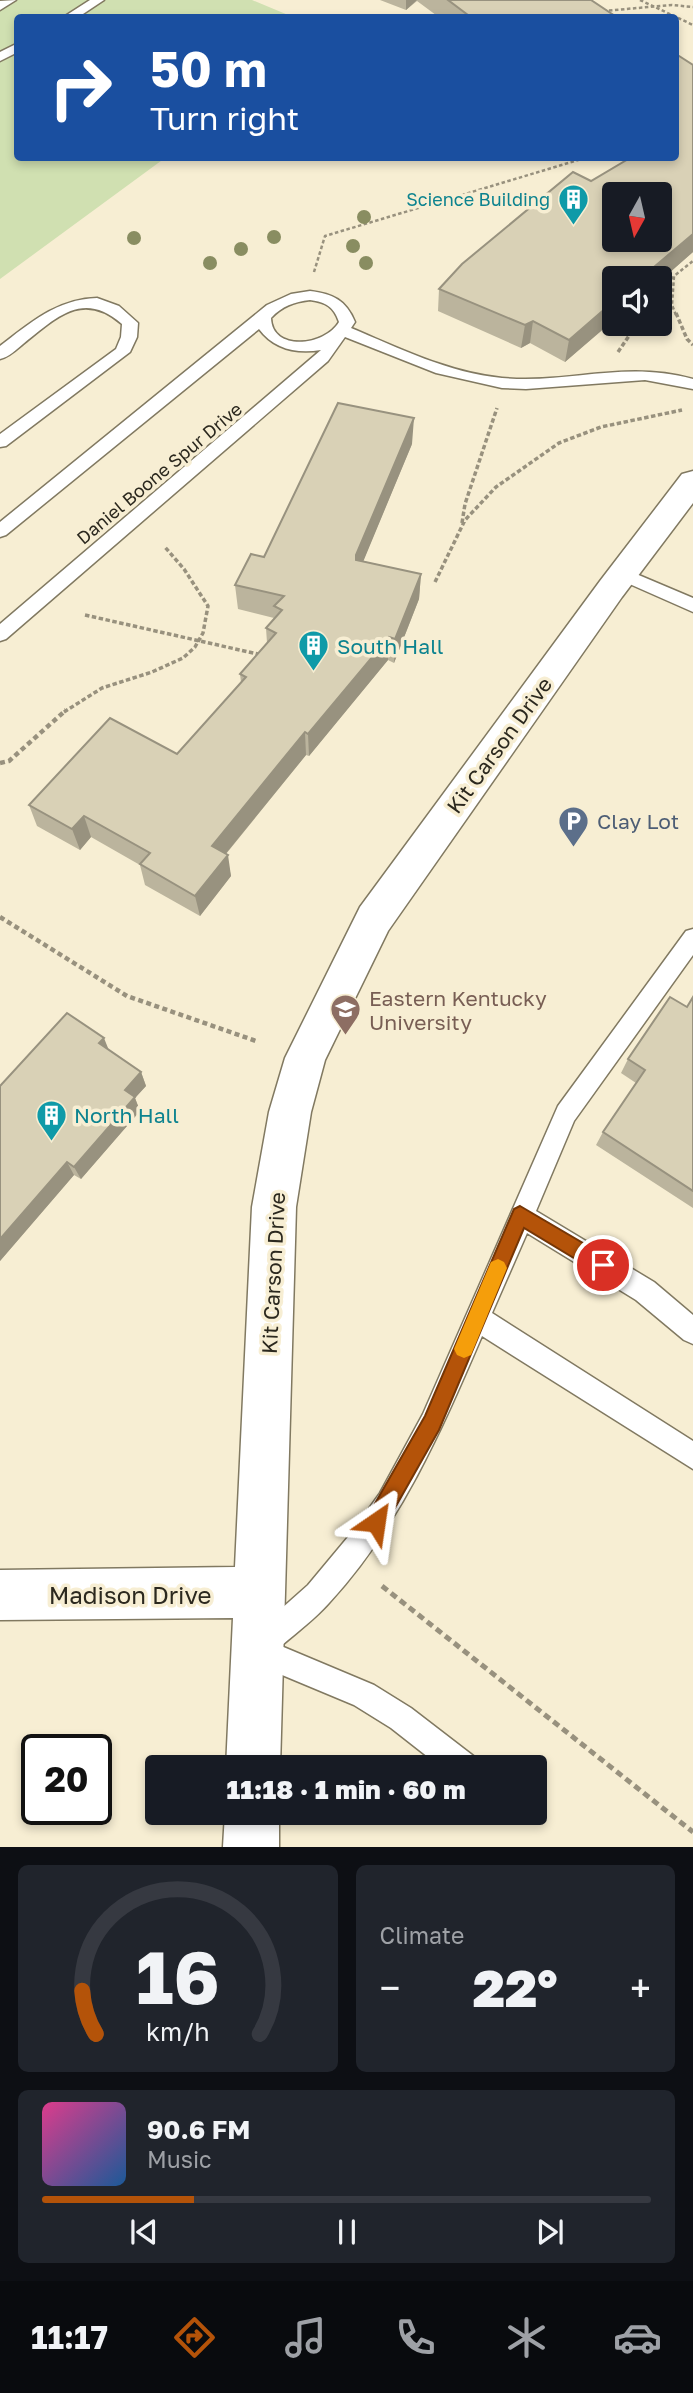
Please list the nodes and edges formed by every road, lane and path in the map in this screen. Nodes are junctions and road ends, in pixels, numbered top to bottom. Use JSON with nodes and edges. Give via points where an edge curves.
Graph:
{"nodes":[{"id":1,"x":10,"y":0,"type":"edge"},
{"id":2,"x":98,"y":0,"type":"edge"},
{"id":3,"x":640,"y":0,"type":"edge"},
{"id":4,"x":0,"y":6,"type":"edge"},
{"id":5,"x":654,"y":6,"type":"junction"},
{"id":6,"x":693,"y":7,"type":"edge"},
{"id":7,"x":594,"y":11,"type":"edge"},
{"id":8,"x":75,"y":14,"type":"edge"},
{"id":9,"x":670,"y":14,"type":"edge"},
{"id":10,"x":575,"y":161,"type":"edge"},
{"id":11,"x":693,"y":261,"type":"edge"},
{"id":12,"x":674,"y":276,"type":"junction"},
{"id":13,"x":672,"y":279,"type":"edge"},
{"id":14,"x":311,"y":283,"type":"dead end"},
{"id":15,"x":264,"y":317,"type":"junction"},
{"id":16,"x":341,"y":334,"type":"junction"},
{"id":17,"x":629,"y":336,"type":"edge"},
{"id":18,"x":693,"y":345,"type":"edge"},
{"id":19,"x":0,"y":354,"type":"edge"},
{"id":20,"x":615,"y":356,"type":"dead end"},
{"id":21,"x":693,"y":384,"type":"edge"},
{"id":22,"x":500,"y":400,"type":"dead end"},
{"id":23,"x":693,"y":407,"type":"edge"},
{"id":24,"x":0,"y":442,"type":"edge"},
{"id":25,"x":693,"y":481,"type":"edge"},
{"id":26,"x":461,"y":528,"type":"junction"},
{"id":27,"x":0,"y":531,"type":"edge"},
{"id":28,"x":164,"y":546,"type":"dead end"},
{"id":29,"x":622,"y":574,"type":"junction"},
{"id":30,"x":435,"y":582,"type":"dead end"},
{"id":31,"x":693,"y":605,"type":"edge"},
{"id":32,"x":85,"y":615,"type":"dead end"},
{"id":33,"x":0,"y":634,"type":"edge"},
{"id":34,"x":197,"y":641,"type":"junction"},
{"id":35,"x":273,"y":658,"type":"edge"},
{"id":36,"x":0,"y":763,"type":"edge"},
{"id":37,"x":0,"y":918,"type":"edge"},
{"id":38,"x":693,"y":938,"type":"edge"},
{"id":39,"x":256,"y":1041,"type":"dead end"},
{"id":40,"x":520,"y":1215,"type":"junction"},
{"id":41,"x":477,"y":1318,"type":"junction"},
{"id":42,"x":693,"y":1331,"type":"edge"},
{"id":43,"x":693,"y":1456,"type":"edge"},
{"id":44,"x":382,"y":1586,"type":"dead end"},
{"id":45,"x":259,"y":1592,"type":"junction"},
{"id":46,"x":0,"y":1595,"type":"edge"},
{"id":47,"x":256,"y":1650,"type":"junction"},
{"id":48,"x":253,"y":1755,"type":"edge"},
{"id":49,"x":449,"y":1755,"type":"edge"},
{"id":50,"x":252,"y":1825,"type":"edge"},
{"id":51,"x":693,"y":1832,"type":"edge"},
{"id":52,"x":251,"y":1847,"type":"edge"}],
"edges":[{"from":1,"to":4,"type":"lane"},
{"from":2,"to":8,"type":"lane"},
{"from":3,"to":5,"type":"path"},
{"from":5,"to":6,"type":"path"},
{"from":5,"to":7,"type":"path"},
{"from":5,"to":9,"type":"path"},
{"from":10,"to":14,"type":"path","via":[[325,236]]},
{"from":11,"to":12,"type":"path"},
{"from":12,"to":13,"type":"path"},
{"from":12,"to":18,"type":"path","via":[[672,305]]},
{"from":15,"to":16,"type":"lane","via":[[268,333],[287,345],[314,346]]},
{"from":15,"to":16,"type":"lane","via":[[279,302],[304,295],[317,297],[340,306],[346,314]]},
{"from":15,"to":27,"type":"lane"},
{"from":16,"to":21,"type":"lane","via":[[430,367],[502,383],[548,384],[648,373]]},
{"from":16,"to":33,"type":"lane","name":"Daniel Boone Spur Drive","via":[[323,358]]},
{"from":17,"to":20,"type":"path"},
{"from":19,"to":24,"type":"lane","via":[[71,304],[93,300],[117,309],[130,323],[130,337],[122,352]]},
{"from":22,"to":26,"type":"path"},
{"from":23,"to":26,"type":"path","via":[[601,427],[559,443],[496,487]]},
{"from":25,"to":29,"type":"street","name":"Kit Carson Drive"},
{"from":26,"to":30,"type":"path"},
{"from":28,"to":34,"type":"path","via":[[208,606]]},
{"from":29,"to":31,"type":"lane"},
{"from":29,"to":45,"type":"street","name":"Kit Carson Drive","via":[[374,919],[304,1058],[274,1207]]},
{"from":32,"to":34,"type":"path"},
{"from":34,"to":35,"type":"path"},
{"from":34,"to":36,"type":"path","via":[[188,654],[164,668],[91,693],[61,712],[9,761]]},
{"from":37,"to":39,"type":"path","via":[[127,996]]},
{"from":38,"to":40,"type":"lane","via":[[566,1114]]},
{"from":40,"to":41,"type":"lane"},
{"from":40,"to":42,"type":"lane","via":[[645,1291]]},
{"from":41,"to":43,"type":"lane"},
{"from":41,"to":47,"type":"lane","via":[[432,1423],[389,1502],[318,1595]]},
{"from":44,"to":51,"type":"path"},
{"from":45,"to":46,"type":"street","name":"Madison Drive"},
{"from":45,"to":47,"type":"street","name":"Kit Carson Drive"},
{"from":47,"to":48,"type":"street","name":"Kit Carson Drive"},
{"from":47,"to":49,"type":"lane","via":[[364,1695]]},
{"from":50,"to":52,"type":"street"}]}
